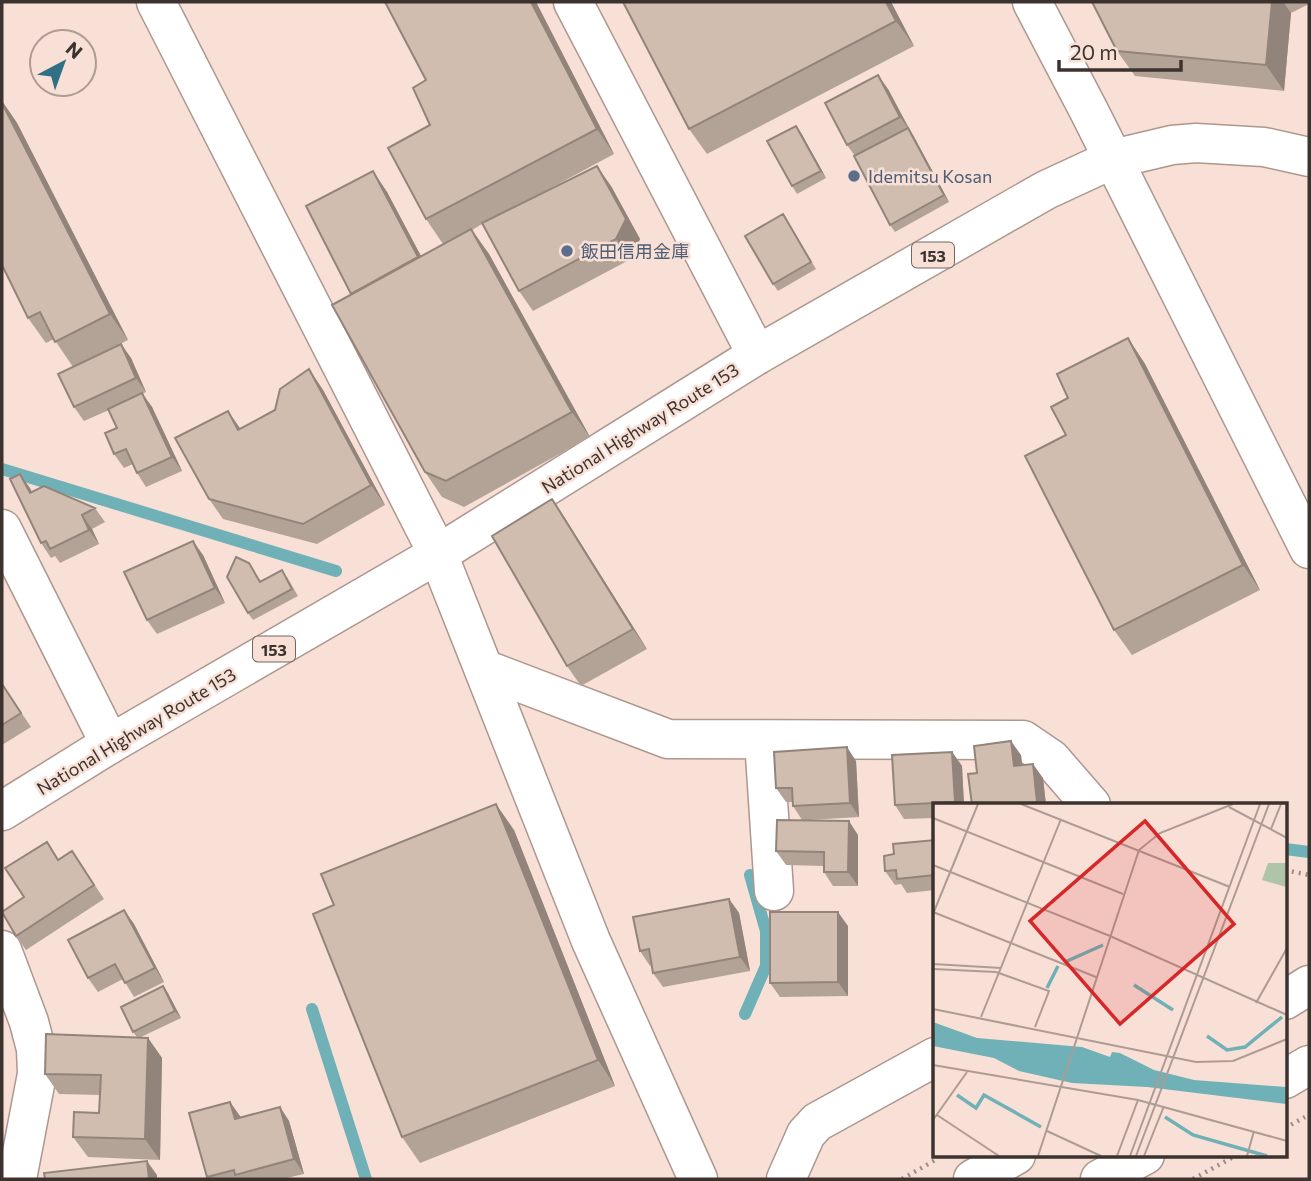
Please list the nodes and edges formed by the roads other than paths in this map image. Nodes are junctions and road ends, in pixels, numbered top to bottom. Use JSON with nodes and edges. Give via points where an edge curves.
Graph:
{"nodes":[{"id":1,"x":156,"y":2,"type":"edge"},
{"id":2,"x":573,"y":2,"type":"edge"},
{"id":3,"x":1032,"y":2,"type":"edge"},
{"id":4,"x":1309,"y":157,"type":"edge"},
{"id":5,"x":1113,"y":159,"type":"junction"},
{"id":6,"x":757,"y":355,"type":"junction"},
{"id":7,"x":2,"y":529,"type":"edge"},
{"id":8,"x":1309,"y":549,"type":"edge"},
{"id":9,"x":438,"y":554,"type":"junction"},
{"id":10,"x":484,"y":669,"type":"junction"},
{"id":11,"x":764,"y":740,"type":"junction"},
{"id":12,"x":110,"y":744,"type":"junction"},
{"id":13,"x":1089,"y":803,"type":"edge"},
{"id":14,"x":2,"y":811,"type":"edge"},
{"id":15,"x":775,"y":891,"type":"dead end"},
{"id":16,"x":2,"y":950,"type":"edge"},
{"id":17,"x":1309,"y":985,"type":"edge"},
{"id":18,"x":1286,"y":999,"type":"edge"},
{"id":19,"x":933,"y":1058,"type":"edge"},
{"id":20,"x":1309,"y":1065,"type":"edge"},
{"id":21,"x":1286,"y":1078,"type":"edge"},
{"id":22,"x":1014,"y":1156,"type":"edge"},
{"id":23,"x":1143,"y":1156,"type":"edge"},
{"id":24,"x":17,"y":1179,"type":"edge"},
{"id":25,"x":698,"y":1179,"type":"edge"},
{"id":26,"x":786,"y":1179,"type":"edge"},
{"id":27,"x":973,"y":1179,"type":"edge"},
{"id":28,"x":1100,"y":1179,"type":"edge"}],
"edges":[{"from":1,"to":9,"type":"main road"},
{"from":2,"to":6,"type":"main road"},
{"from":3,"to":5,"type":"main road"},
{"from":4,"to":5,"type":"main road","name":"National Highway Route 153","number":"153","via":[[1264,147],[1196,143]]},
{"from":5,"to":6,"type":"main road","name":"National Highway Route 153","number":"153","via":[[1046,190]]},
{"from":5,"to":8,"type":"main road"},
{"from":6,"to":9,"type":"main road","name":"National Highway Route 153","number":"153"},
{"from":7,"to":12,"type":"main road"},
{"from":9,"to":10,"type":"main road"},
{"from":9,"to":12,"type":"main road","name":"National Highway Route 153","number":"153"},
{"from":10,"to":11,"type":"main road","via":[[668,739]]},
{"from":10,"to":25,"type":"main road","via":[[591,941]]},
{"from":11,"to":13,"type":"main road","via":[[1023,740],[1051,759]]},
{"from":11,"to":15,"type":"main road"},
{"from":12,"to":14,"type":"main road","name":"National Highway Route 153","number":"153"},
{"from":16,"to":24,"type":"main road","via":[[36,1049],[37,1074]]},
{"from":17,"to":18,"type":"main road"},
{"from":19,"to":26,"type":"main road","via":[[817,1122],[806,1134]]},
{"from":20,"to":21,"type":"main road"},
{"from":22,"to":27,"type":"main road"},
{"from":23,"to":28,"type":"main road"}]}
